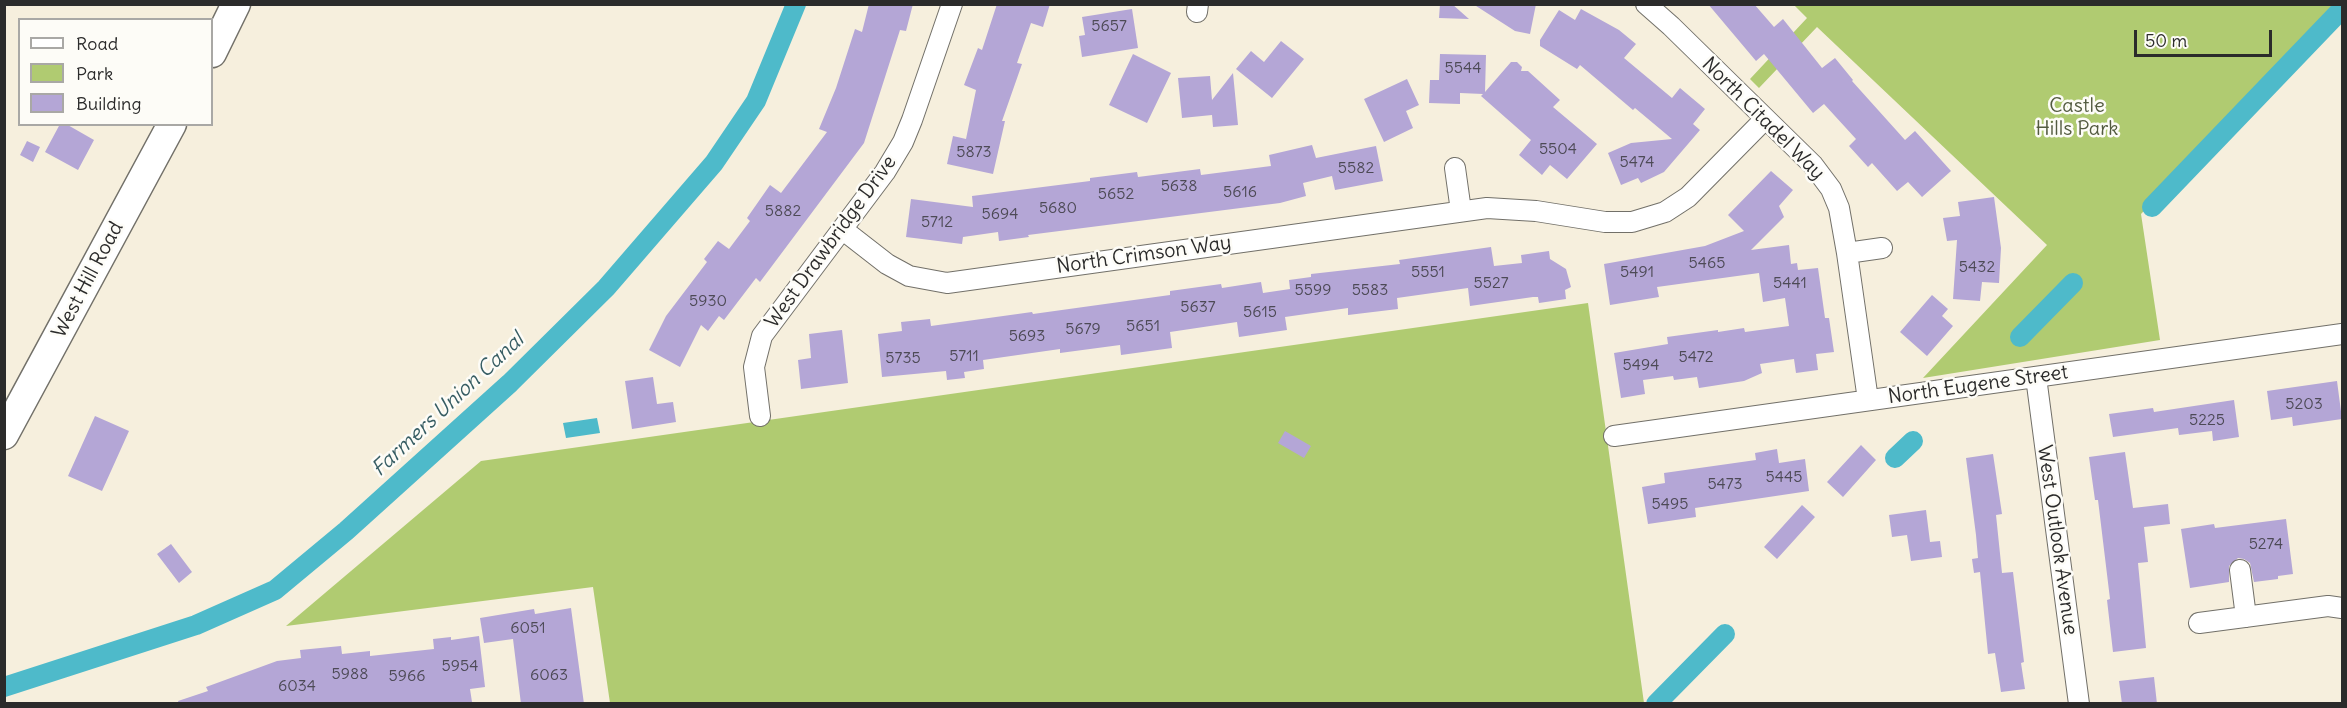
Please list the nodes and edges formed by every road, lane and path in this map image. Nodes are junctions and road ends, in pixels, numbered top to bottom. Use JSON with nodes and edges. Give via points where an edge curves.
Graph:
{"nodes":[{"id":1,"x":236,"y":4,"type":"edge"},
{"id":2,"x":952,"y":4,"type":"edge"},
{"id":3,"x":1646,"y":4,"type":"edge"},
{"id":4,"x":213,"y":51,"type":"edge"},
{"id":5,"x":1765,"y":119,"type":"junction"},
{"id":6,"x":171,"y":126,"type":"edge"},
{"id":7,"x":1455,"y":168,"type":"dead end"},
{"id":8,"x":1461,"y":211,"type":"junction"},
{"id":9,"x":842,"y":229,"type":"junction"},
{"id":10,"x":1882,"y":248,"type":"dead end"},
{"id":11,"x":1847,"y":253,"type":"junction"},
{"id":12,"x":2343,"y":334,"type":"edge"},
{"id":13,"x":2036,"y":377,"type":"junction"},
{"id":14,"x":1868,"y":400,"type":"junction"},
{"id":15,"x":760,"y":416,"type":"dead end"},
{"id":16,"x":4,"y":435,"type":"edge"},
{"id":17,"x":1614,"y":436,"type":"dead end"},
{"id":18,"x":2240,"y":570,"type":"dead end"},
{"id":19,"x":2343,"y":608,"type":"edge"},
{"id":20,"x":2246,"y":617,"type":"junction"},
{"id":21,"x":2199,"y":623,"type":"dead end"},
{"id":22,"x":2079,"y":704,"type":"edge"}],
"edges":[{"from":1,"to":4,"type":"street"},
{"from":2,"to":9,"type":"street","name":"West Drawbridge Drive","via":[[903,142]]},
{"from":3,"to":5,"type":"street","name":"North Citadel Way"},
{"from":5,"to":8,"type":"street","name":"North Crimson Way","via":[[1688,197],[1665,212],[1643,219],[1605,222],[1536,211]]},
{"from":5,"to":11,"type":"street","name":"North Citadel Way","via":[[1813,165],[1831,189],[1839,208]]},
{"from":6,"to":16,"type":"street","name":"West Hill Road"},
{"from":7,"to":8,"type":"street"},
{"from":8,"to":9,"type":"street","name":"North Crimson Way","via":[[947,283],[909,276]]},
{"from":9,"to":15,"type":"street","name":"West Drawbridge Drive","via":[[762,336],[754,367]]},
{"from":10,"to":11,"type":"street"},
{"from":11,"to":14,"type":"street","name":"North Citadel Way"},
{"from":12,"to":13,"type":"street","name":"North Eugene Street"},
{"from":13,"to":14,"type":"street","name":"North Eugene Street"},
{"from":13,"to":22,"type":"street","name":"West Outlook Avenue"},
{"from":14,"to":17,"type":"street","name":"North Eugene Street"},
{"from":18,"to":20,"type":"street"},
{"from":19,"to":20,"type":"street","via":[[2328,606]]},
{"from":20,"to":21,"type":"street"}]}
